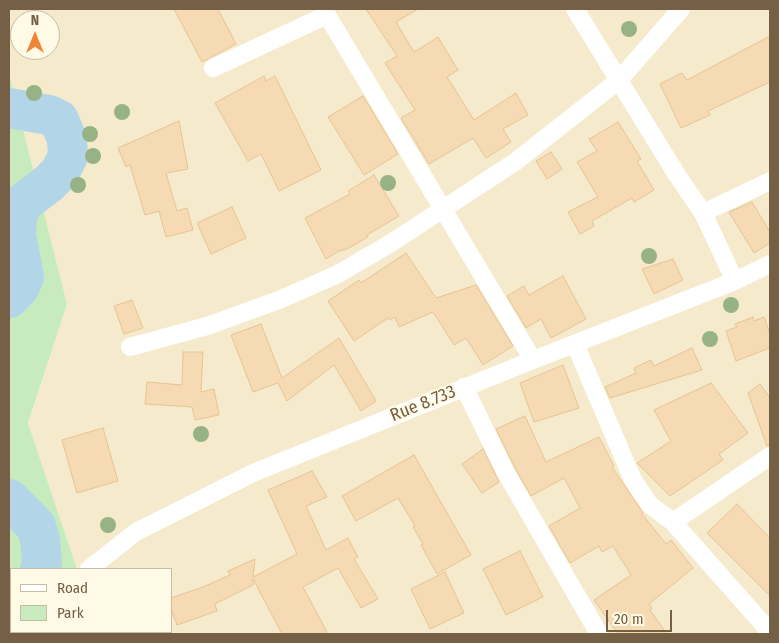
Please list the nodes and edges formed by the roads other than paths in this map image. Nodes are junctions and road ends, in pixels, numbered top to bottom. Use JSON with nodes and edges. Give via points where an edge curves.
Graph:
{"nodes":[{"id":1,"x":575,"y":9,"type":"edge"},
{"id":2,"x":681,"y":9,"type":"edge"},
{"id":3,"x":333,"y":12,"type":"edge"},
{"id":4,"x":213,"y":68,"type":"dead end"},
{"id":5,"x":619,"y":80,"type":"junction"},
{"id":6,"x":770,"y":181,"type":"edge"},
{"id":7,"x":444,"y":209,"type":"junction"},
{"id":8,"x":703,"y":214,"type":"junction"},
{"id":9,"x":770,"y":264,"type":"edge"},
{"id":10,"x":735,"y":282,"type":"junction"},
{"id":11,"x":575,"y":344,"type":"junction"},
{"id":12,"x":130,"y":347,"type":"dead end"},
{"id":13,"x":533,"y":360,"type":"junction"},
{"id":14,"x":464,"y":387,"type":"junction"},
{"id":15,"x":770,"y":456,"type":"edge"},
{"id":16,"x":673,"y":522,"type":"junction"},
{"id":17,"x":90,"y":568,"type":"edge"},
{"id":18,"x":770,"y":632,"type":"edge"},
{"id":19,"x":600,"y":634,"type":"edge"}],
"edges":[{"from":1,"to":5,"type":"street"},
{"from":2,"to":5,"type":"street"},
{"from":3,"to":4,"type":"street"},
{"from":3,"to":7,"type":"street"},
{"from":5,"to":7,"type":"street","via":[[514,162]]},
{"from":5,"to":8,"type":"street"},
{"from":6,"to":8,"type":"street"},
{"from":7,"to":12,"type":"street","via":[[330,278],[207,326]]},
{"from":7,"to":13,"type":"street"},
{"from":8,"to":10,"type":"street"},
{"from":9,"to":10,"type":"street","name":"Rue 8.733"},
{"from":10,"to":11,"type":"street","name":"Rue 8.733"},
{"from":11,"to":13,"type":"street","name":"Rue 8.733"},
{"from":11,"to":16,"type":"street","via":[[633,480],[650,505]]},
{"from":13,"to":14,"type":"street","name":"Rue 8.733"},
{"from":14,"to":17,"type":"street","name":"Rue 8.733","via":[[253,473],[136,532]]},
{"from":14,"to":19,"type":"street","via":[[506,473]]},
{"from":15,"to":16,"type":"street"},
{"from":16,"to":18,"type":"street"}]}
